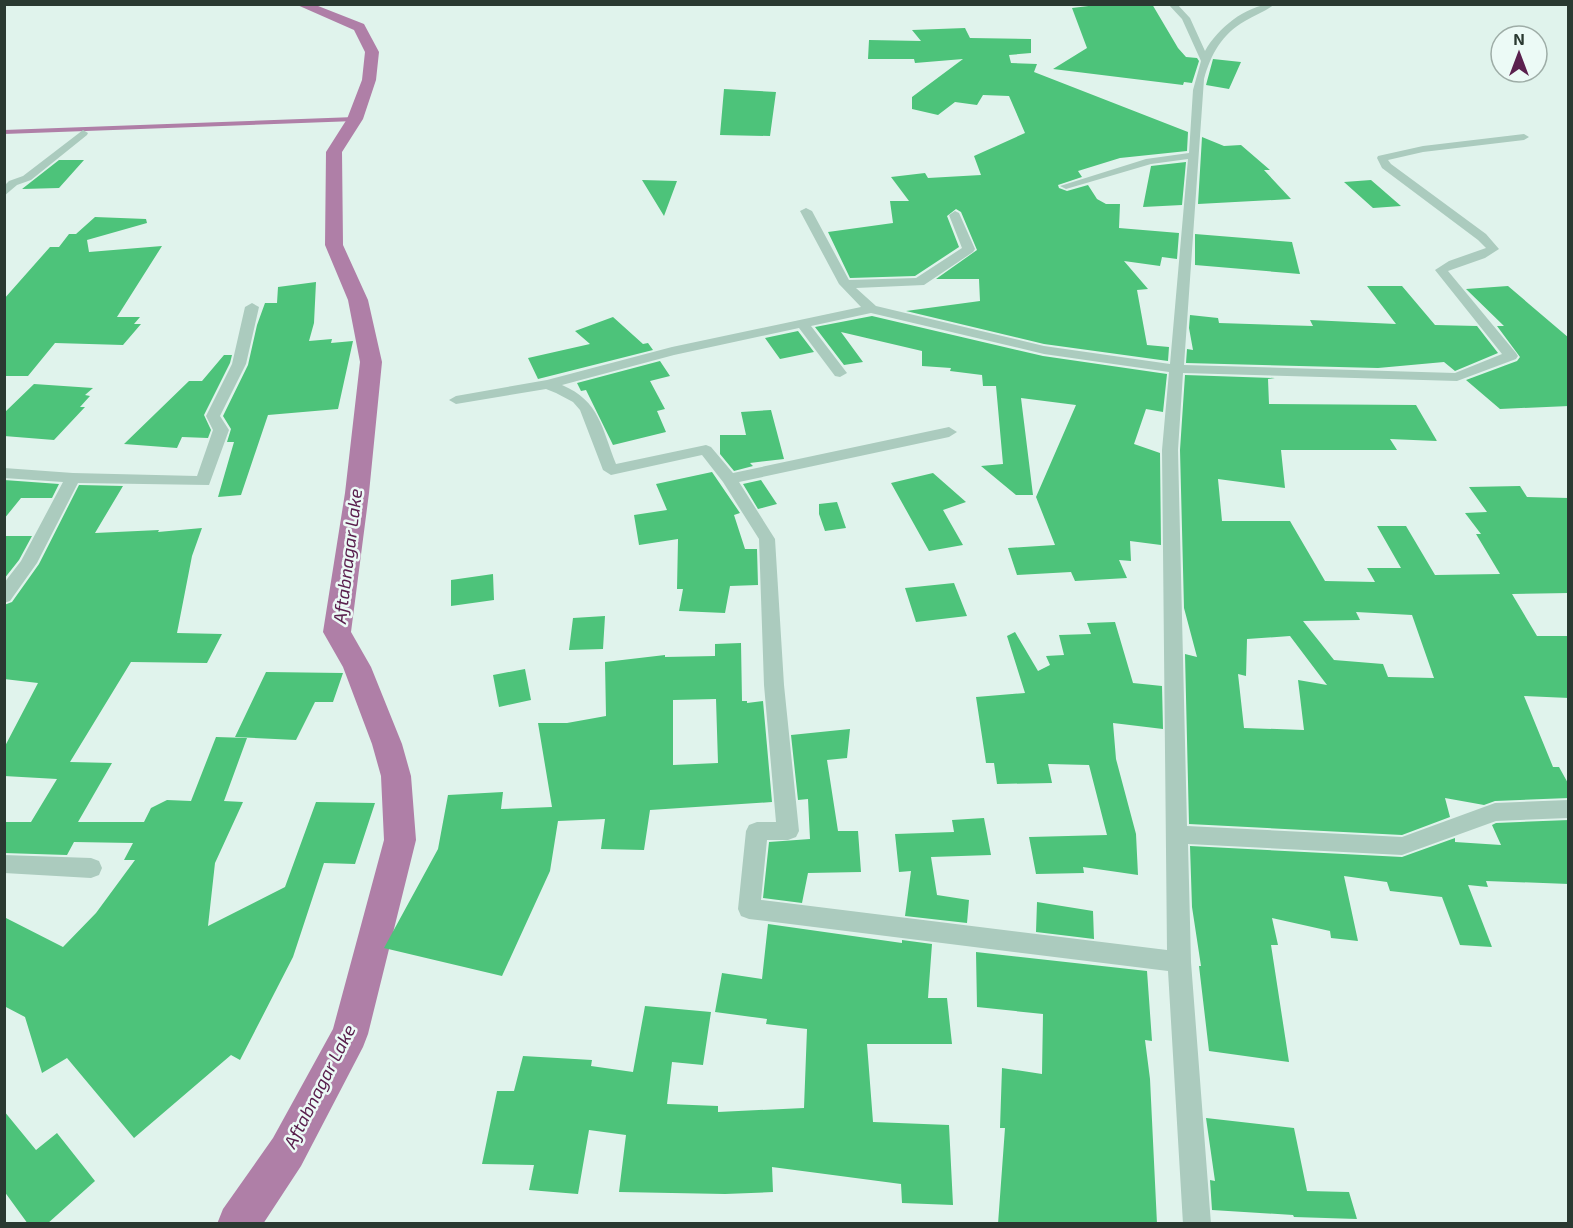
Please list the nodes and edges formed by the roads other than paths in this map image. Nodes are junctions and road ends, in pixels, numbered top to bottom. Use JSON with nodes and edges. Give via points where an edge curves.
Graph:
{"nodes":[{"id":1,"x":1172,"y":4,"type":"edge"},
{"id":2,"x":1270,"y":4,"type":"edge"},
{"id":3,"x":1204,"y":59,"type":"junction"},
{"id":4,"x":83,"y":133,"type":"dead end"},
{"id":5,"x":1524,"y":137,"type":"dead end"},
{"id":6,"x":1194,"y":155,"type":"junction"},
{"id":7,"x":1066,"y":186,"type":"dead end"},
{"id":8,"x":4,"y":193,"type":"edge"},
{"id":9,"x":807,"y":212,"type":"dead end"},
{"id":10,"x":955,"y":215,"type":"dead end"},
{"id":11,"x":845,"y":284,"type":"junction"},
{"id":12,"x":252,"y":307,"type":"dead end"},
{"id":13,"x":871,"y":309,"type":"junction"},
{"id":14,"x":802,"y":324,"type":"junction"},
{"id":15,"x":1176,"y":369,"type":"junction"},
{"id":16,"x":840,"y":373,"type":"dead end"},
{"id":17,"x":548,"y":384,"type":"junction"},
{"id":18,"x":456,"y":400,"type":"dead end"},
{"id":19,"x":949,"y":432,"type":"dead end"},
{"id":20,"x":4,"y":473,"type":"edge"},
{"id":21,"x":74,"y":478,"type":"junction"},
{"id":22,"x":729,"y":479,"type":"junction"},
{"id":23,"x":4,"y":597,"type":"edge"},
{"id":24,"x":1569,"y":809,"type":"edge"},
{"id":25,"x":1176,"y":834,"type":"junction"},
{"id":26,"x":4,"y":864,"type":"edge"},
{"id":27,"x":91,"y":868,"type":"dead end"},
{"id":28,"x":1179,"y":962,"type":"junction"},
{"id":29,"x":1197,"y":1224,"type":"edge"}],
"edges":[{"from":1,"to":3,"type":"street","via":[[1186,18]]},
{"from":2,"to":3,"type":"street","via":[[1229,28]]},
{"from":3,"to":6,"type":"street","via":[[1196,94]]},
{"from":4,"to":8,"type":"street"},
{"from":5,"to":15,"type":"street","via":[[1382,158],[1386,166],[1493,249],[1441,270],[1511,356],[1457,377]]},
{"from":6,"to":7,"type":"street","via":[[1150,161]]},
{"from":6,"to":15,"type":"street"},
{"from":9,"to":11,"type":"street"},
{"from":10,"to":11,"type":"street","via":[[969,249],[919,282]]},
{"from":11,"to":13,"type":"street"},
{"from":12,"to":21,"type":"street","via":[[239,364],[213,416],[222,430],[203,481]]},
{"from":13,"to":14,"type":"street"},
{"from":13,"to":15,"type":"street","via":[[1044,350]]},
{"from":14,"to":16,"type":"street"},
{"from":14,"to":17,"type":"street","via":[[672,351]]},
{"from":15,"to":25,"type":"street","via":[[1170,450]]},
{"from":17,"to":18,"type":"street"},
{"from":17,"to":22,"type":"street","via":[[580,401],[600,435],[611,470],[706,450]]},
{"from":19,"to":22,"type":"street"},
{"from":20,"to":21,"type":"street"},
{"from":21,"to":23,"type":"street","via":[[28,563]]},
{"from":22,"to":28,"type":"street","via":[[767,538],[774,685],[788,831],[757,831],[749,909]]},
{"from":24,"to":25,"type":"street","via":[[1495,812],[1402,846]]},
{"from":25,"to":28,"type":"street"},
{"from":26,"to":27,"type":"street"},
{"from":28,"to":29,"type":"street"}]}
